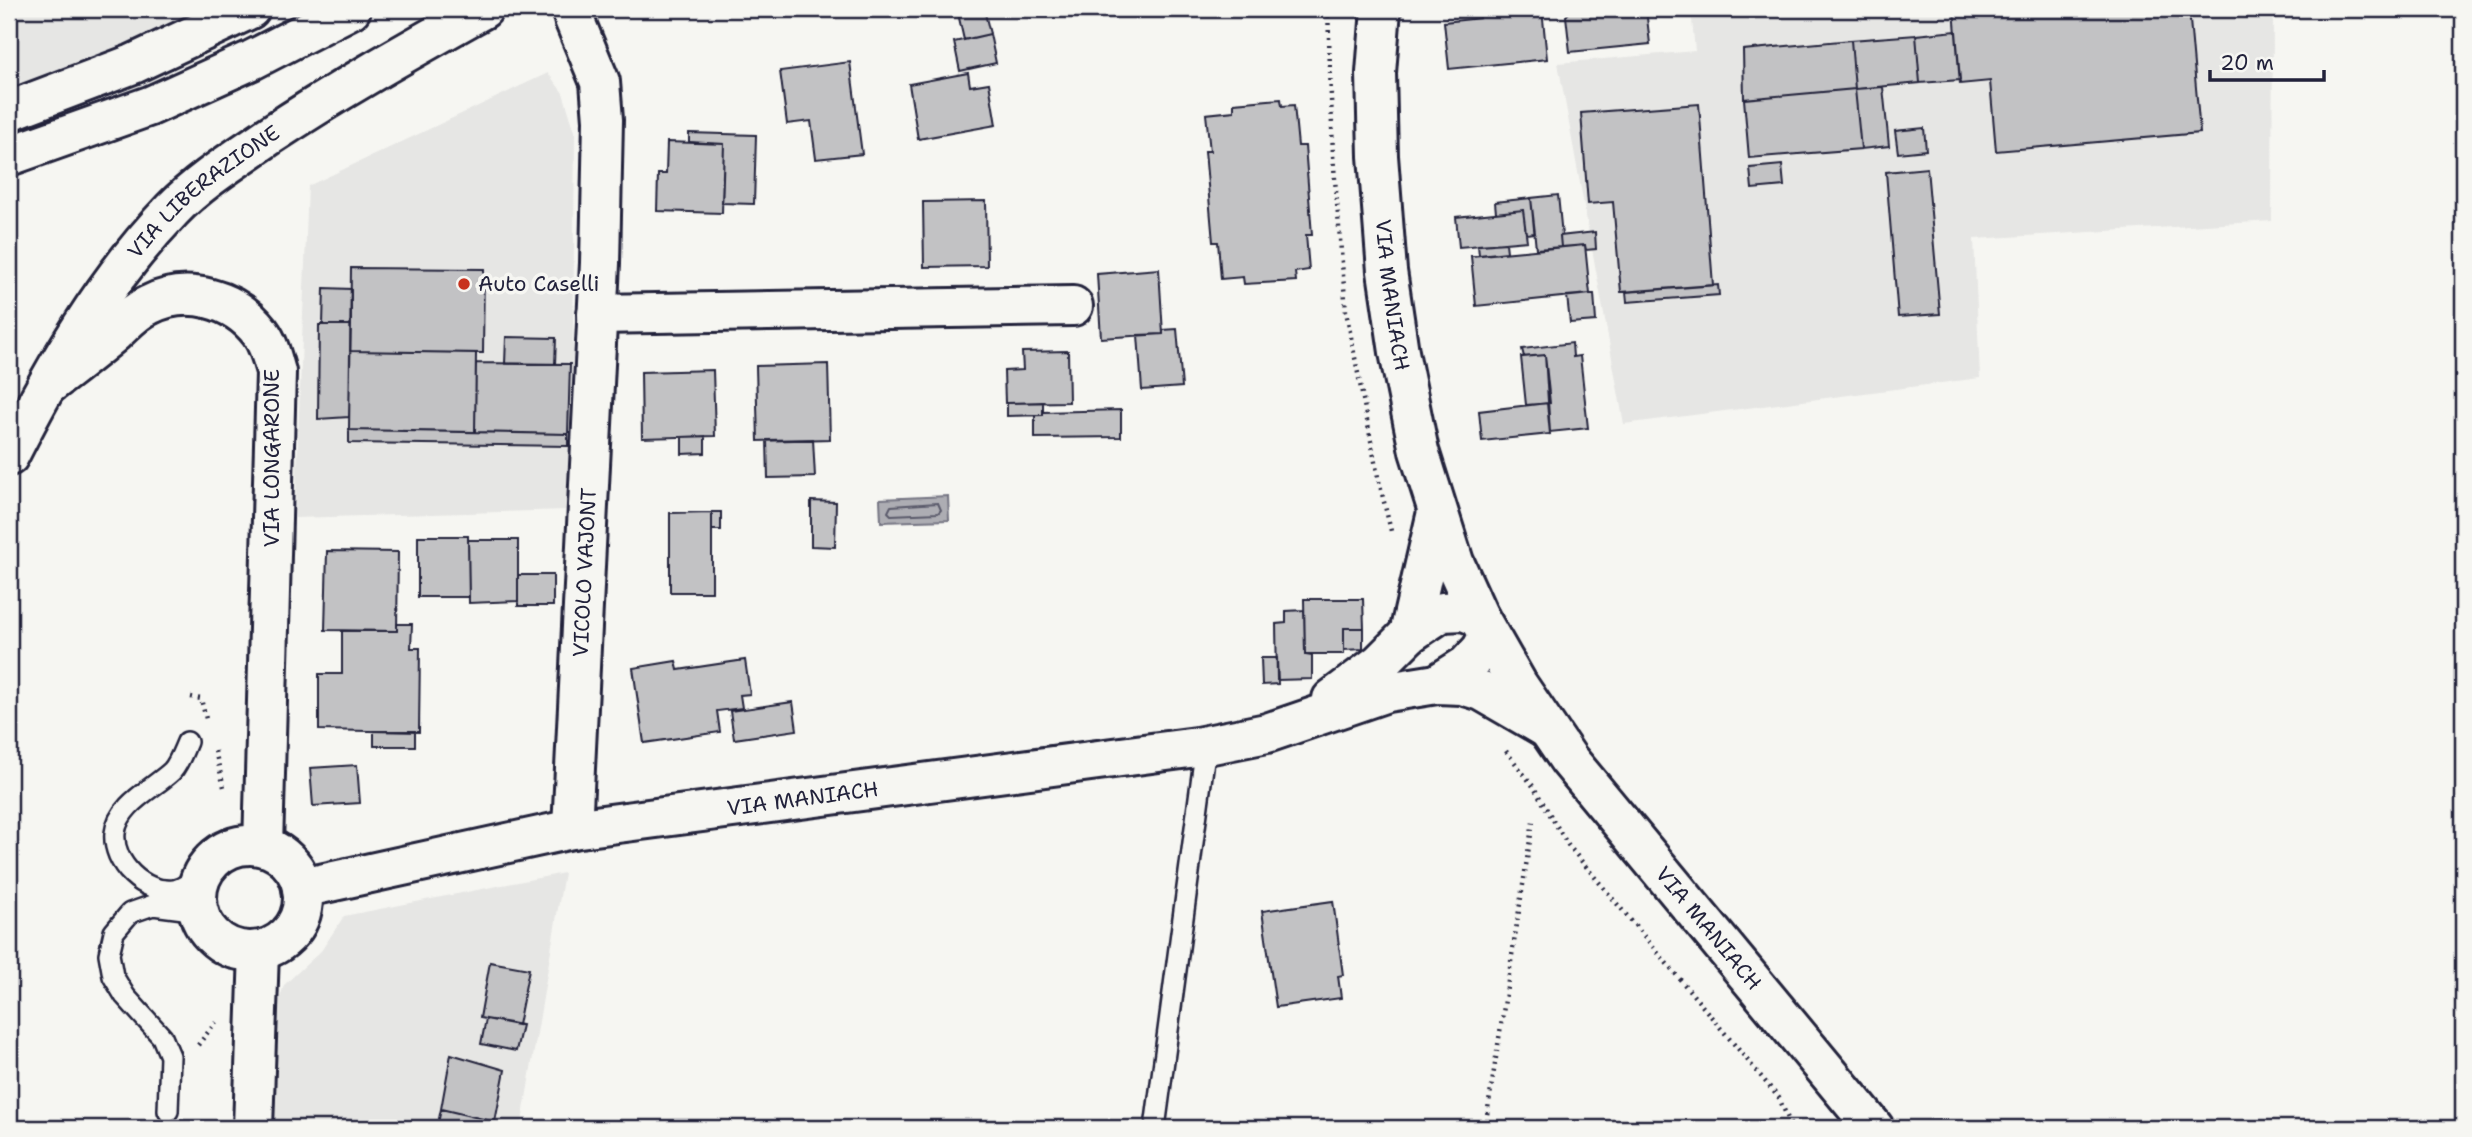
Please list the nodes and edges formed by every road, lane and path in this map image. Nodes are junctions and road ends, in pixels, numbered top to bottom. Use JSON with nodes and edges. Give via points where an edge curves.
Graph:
{"nodes":[{"id":1,"x":250,"y":9,"type":"edge"},
{"id":2,"x":351,"y":9,"type":"edge"},
{"id":3,"x":482,"y":9,"type":"edge"},
{"id":4,"x":1367,"y":9,"type":"edge"},
{"id":5,"x":1381,"y":9,"type":"edge"},
{"id":6,"x":574,"y":19,"type":"dead end"},
{"id":7,"x":1376,"y":73,"type":"junction"},
{"id":8,"x":9,"y":111,"type":"edge"},
{"id":9,"x":9,"y":156,"type":"edge"},
{"id":10,"x":1073,"y":306,"type":"dead end"},
{"id":11,"x":597,"y":314,"type":"junction"},
{"id":12,"x":43,"y":389,"type":"junction"},
{"id":13,"x":9,"y":456,"type":"edge"},
{"id":14,"x":1437,"y":512,"type":"junction"},
{"id":15,"x":1483,"y":627,"type":"junction"},
{"id":16,"x":1409,"y":634,"type":"junction"},
{"id":17,"x":1437,"y":684,"type":"junction"},
{"id":18,"x":191,"y":698,"type":"dead end"},
{"id":19,"x":1306,"y":720,"type":"junction"},
{"id":20,"x":207,"y":724,"type":"dead end"},
{"id":21,"x":1546,"y":728,"type":"junction"},
{"id":22,"x":187,"y":742,"type":"dead end"},
{"id":23,"x":1499,"y":743,"type":"dead end"},
{"id":24,"x":1206,"y":745,"type":"junction"},
{"id":25,"x":214,"y":748,"type":"dead end"},
{"id":26,"x":266,"y":798,"type":"junction"},
{"id":27,"x":1533,"y":821,"type":"dead end"},
{"id":28,"x":572,"y":829,"type":"junction"},
{"id":29,"x":263,"y":847,"type":"junction"},
{"id":30,"x":206,"y":870,"type":"junction"},
{"id":31,"x":302,"y":888,"type":"junction"},
{"id":32,"x":202,"y":922,"type":"junction"},
{"id":33,"x":259,"y":951,"type":"junction"},
{"id":34,"x":255,"y":1018,"type":"junction"},
{"id":35,"x":169,"y":1074,"type":"junction"},
{"id":36,"x":168,"y":1111,"type":"dead end"},
{"id":37,"x":253,"y":1128,"type":"edge"},
{"id":38,"x":1155,"y":1128,"type":"edge"},
{"id":39,"x":1485,"y":1128,"type":"edge"},
{"id":40,"x":1792,"y":1128,"type":"edge"},
{"id":41,"x":1874,"y":1128,"type":"edge"}],
"edges":[{"from":1,"to":8,"type":"street","via":[[133,64]]},
{"from":2,"to":9,"type":"street","via":[[150,106]]},
{"from":3,"to":12,"type":"street","name":"VIA LIBERAZIONE","via":[[329,96],[225,165],[174,208],[118,272]]},
{"from":4,"to":7,"type":"street","name":"VIA MANIACH"},
{"from":5,"to":7,"type":"street","name":"VIA MANIACH"},
{"from":6,"to":11,"type":"street","name":"VICOLO VAJONT","via":[[600,82],[603,120]]},
{"from":7,"to":14,"type":"street","name":"VIA MANIACH","via":[[1378,156],[1393,312],[1410,414]]},
{"from":10,"to":11,"type":"street"},
{"from":11,"to":28,"type":"street","name":"VICOLO VAJONT"},
{"from":12,"to":13,"type":"street","name":"VIA LIBERAZIONE"},
{"from":12,"to":26,"type":"street","name":"VIA LONGARONE","via":[[131,316],[169,297],[190,295],[221,302],[248,318],[271,352],[276,372]]},
{"from":14,"to":15,"type":"street","name":"VIA MANIACH"},
{"from":14,"to":16,"type":"street","name":"VIA MANIACH"},
{"from":15,"to":16,"type":"street","name":"VIA MANIACH","via":[[1464,611],[1442,612]]},
{"from":15,"to":17,"type":"street","name":"VIA MANIACH","via":[[1481,650]]},
{"from":15,"to":21,"type":"street","name":"VIA MANIACH"},
{"from":16,"to":19,"type":"street","name":"VIA MANIACH","via":[[1380,663]]},
{"from":17,"to":19,"type":"street","name":"VIA MANIACH","via":[[1387,692]]},
{"from":17,"to":21,"type":"street","name":"VIA MANIACH","via":[[1482,691]]},
{"from":18,"to":20,"type":"path","via":[[201,699]]},
{"from":19,"to":24,"type":"street","name":"VIA MANIACH"},
{"from":21,"to":41,"type":"street","name":"VIA MANIACH"},
{"from":22,"to":30,"type":"lane","via":[[174,769],[125,809],[115,832],[118,851],[137,879],[174,890]]},
{"from":23,"to":40,"type":"path","via":[[1533,786],[1568,845],[1779,1098]]},
{"from":24,"to":28,"type":"street","name":"VIA MANIACH"},
{"from":24,"to":38,"type":"lane"},
{"from":25,"to":26,"type":"path","via":[[227,798]]},
{"from":26,"to":29,"type":"street","name":"VIA LONGARONE"},
{"from":27,"to":39,"type":"path"},
{"from":28,"to":31,"type":"street","name":"VIA MANIACH"},
{"from":29,"to":30,"type":"street","via":[[229,850]]},
{"from":29,"to":31,"type":"street","via":[[285,859]]},
{"from":30,"to":32,"type":"street","via":[[198,890]]},
{"from":31,"to":33,"type":"street","via":[[299,916],[292,929],[282,941]]},
{"from":32,"to":33,"type":"street","via":[[224,944]]},
{"from":32,"to":35,"type":"lane","via":[[184,909],[153,905],[130,913],[114,932],[109,954],[113,976],[125,996],[162,1037],[170,1056]]},
{"from":33,"to":34,"type":"street"},
{"from":34,"to":35,"type":"path","via":[[217,1021],[181,1067]]},
{"from":34,"to":37,"type":"street"},
{"from":35,"to":36,"type":"lane"}]}
